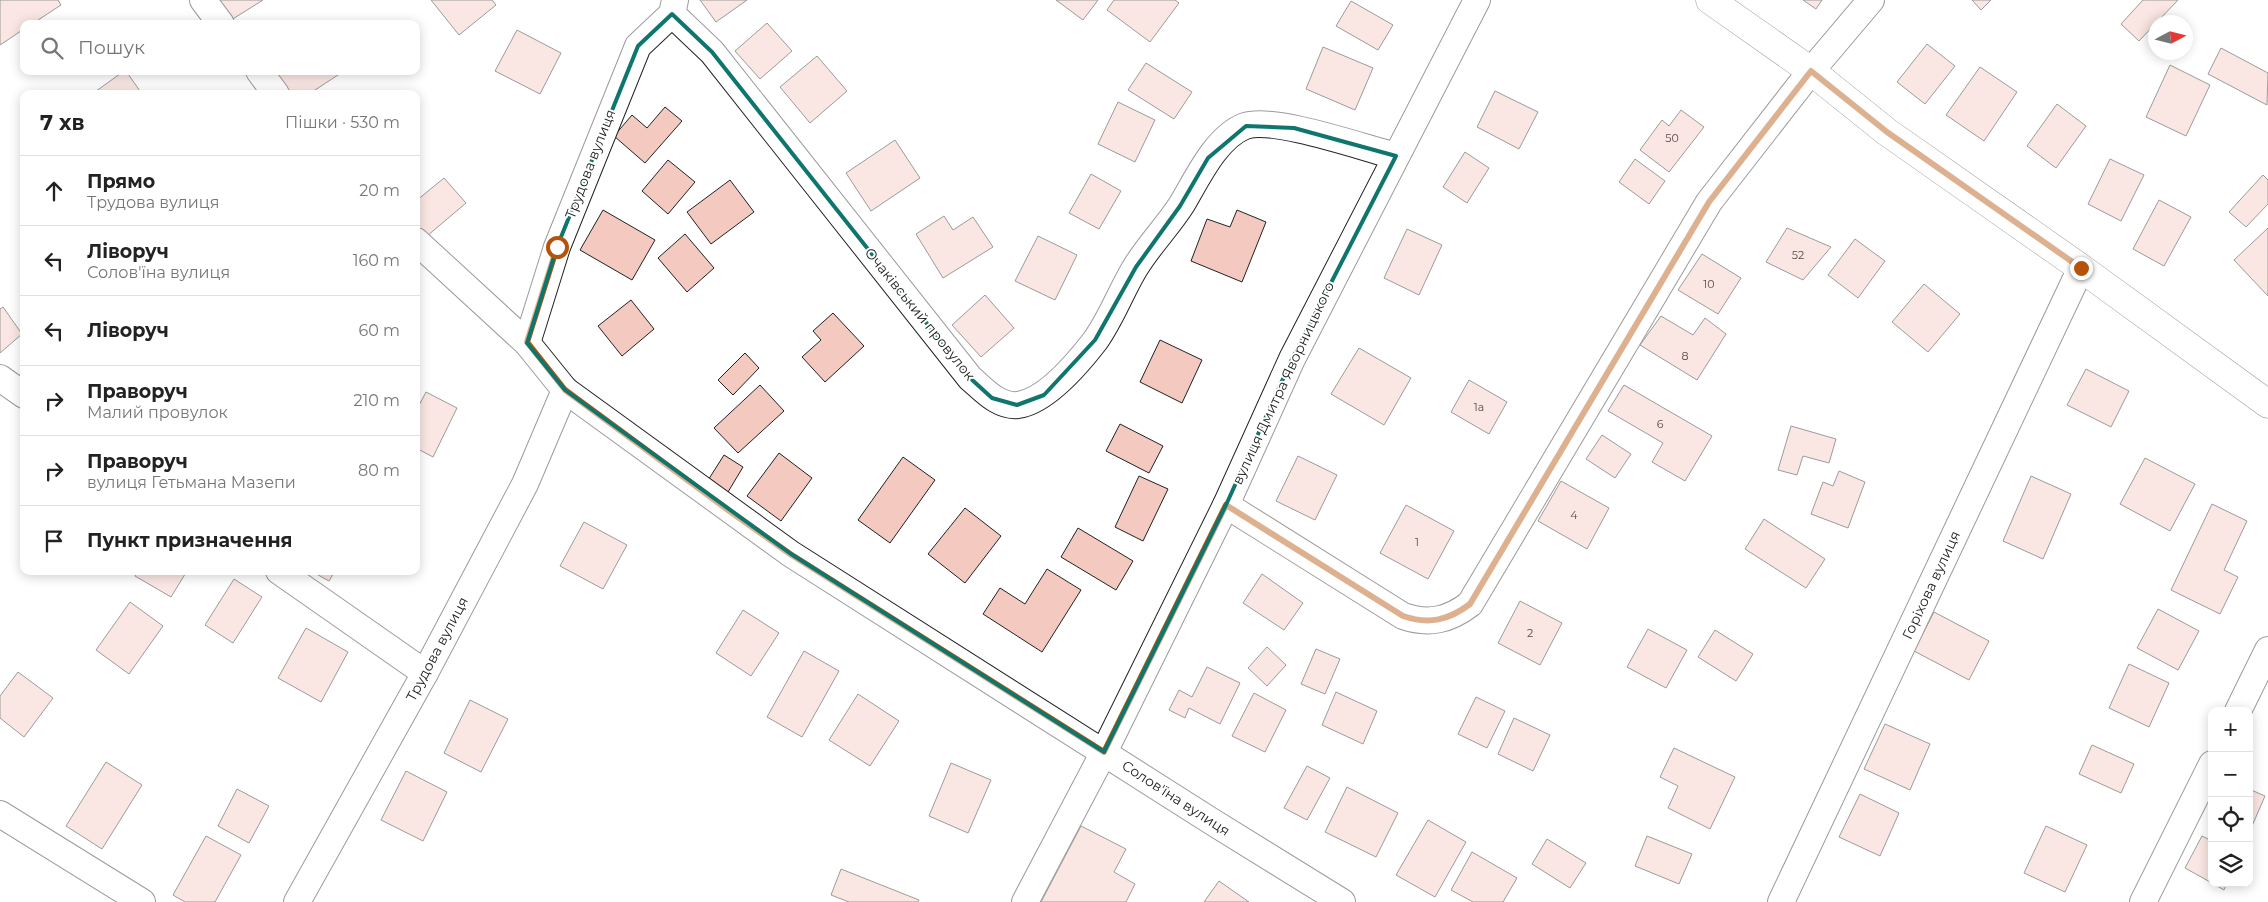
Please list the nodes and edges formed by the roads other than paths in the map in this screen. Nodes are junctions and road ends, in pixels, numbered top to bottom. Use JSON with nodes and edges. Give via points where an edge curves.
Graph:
{"nodes":[{"id":1,"x":203,"y":0,"type":"edge"},
{"id":2,"x":1477,"y":0,"type":"edge"},
{"id":3,"x":1710,"y":0,"type":"edge"},
{"id":4,"x":1871,"y":0,"type":"edge"},
{"id":5,"x":674,"y":7,"type":"edge"},
{"id":6,"x":218,"y":20,"type":"edge"},
{"id":7,"x":1811,"y":71,"type":"junction"},
{"id":8,"x":262,"y":75,"type":"edge"},
{"id":9,"x":273,"y":90,"type":"edge"},
{"id":10,"x":1396,"y":156,"type":"junction"},
{"id":11,"x":420,"y":245,"type":"edge"},
{"id":12,"x":2081,"y":268,"type":"junction"},
{"id":13,"x":527,"y":342,"type":"junction"},
{"id":14,"x":0,"y":378,"type":"edge"},
{"id":15,"x":565,"y":390,"type":"junction"},
{"id":16,"x":20,"y":392,"type":"edge"},
{"id":17,"x":2268,"y":404,"type":"edge"},
{"id":18,"x":1226,"y":505,"type":"junction"},
{"id":19,"x":285,"y":575,"type":"edge"},
{"id":20,"x":2268,"y":650,"type":"edge"},
{"id":21,"x":425,"y":673,"type":"junction"},
{"id":22,"x":2240,"y":707,"type":"edge"},
{"id":23,"x":1104,"y":752,"type":"junction"},
{"id":24,"x":2208,"y":772,"type":"edge"},
{"id":25,"x":0,"y":814,"type":"edge"},
{"id":26,"x":142,"y":902,"type":"edge"},
{"id":27,"x":296,"y":902,"type":"edge"},
{"id":28,"x":1025,"y":902,"type":"edge"},
{"id":29,"x":1342,"y":902,"type":"edge"},
{"id":30,"x":1781,"y":902,"type":"edge"},
{"id":31,"x":2143,"y":902,"type":"edge"}],
"edges":[{"from":1,"to":6,"type":"street"},
{"from":2,"to":10,"type":"street","name":"вулиця Дмитра Яворницького"},
{"from":3,"to":7,"type":"street"},
{"from":4,"to":7,"type":"street"},
{"from":5,"to":10,"type":"street","name":"Очаківський провулок","via":[[970,378],[992,398],[1017,405],[1044,395],[1095,340],[1136,267],[1180,206],[1208,158],[1246,126],[1294,128]]},
{"from":5,"to":13,"type":"street","name":"Трудова вулиця","via":[[638,46],[557,247]]},
{"from":7,"to":12,"type":"street","via":[[1887,132]]},
{"from":7,"to":18,"type":"street","via":[[1709,202],[1470,604],[1456,615],[1437,621],[1417,621],[1403,616]]},
{"from":8,"to":9,"type":"street"},
{"from":10,"to":18,"type":"street","name":"вулиця Дмитра Яворницького","via":[[1292,359]]},
{"from":11,"to":13,"type":"street","name":"Солов'їна вулиця"},
{"from":12,"to":17,"type":"street"},
{"from":12,"to":30,"type":"street","name":"Горіхова вулиця"},
{"from":13,"to":15,"type":"street","name":"Солов'їна вулиця"},
{"from":14,"to":16,"type":"street"},
{"from":15,"to":21,"type":"street","name":"Трудова вулиця","via":[[525,484]]},
{"from":15,"to":23,"type":"street","name":"Солов'їна вулиця","via":[[790,554]]},
{"from":18,"to":23,"type":"street","name":"вулиця Дмитра Яворницького"},
{"from":19,"to":21,"type":"street"},
{"from":20,"to":22,"type":"street"},
{"from":21,"to":27,"type":"street","name":"Трудова вулиця"},
{"from":23,"to":28,"type":"street","name":"вулиця Дмитра Яворницького"},
{"from":23,"to":29,"type":"street","name":"Солов'їна вулиця"},
{"from":24,"to":31,"type":"street"},
{"from":25,"to":26,"type":"street"}]}
